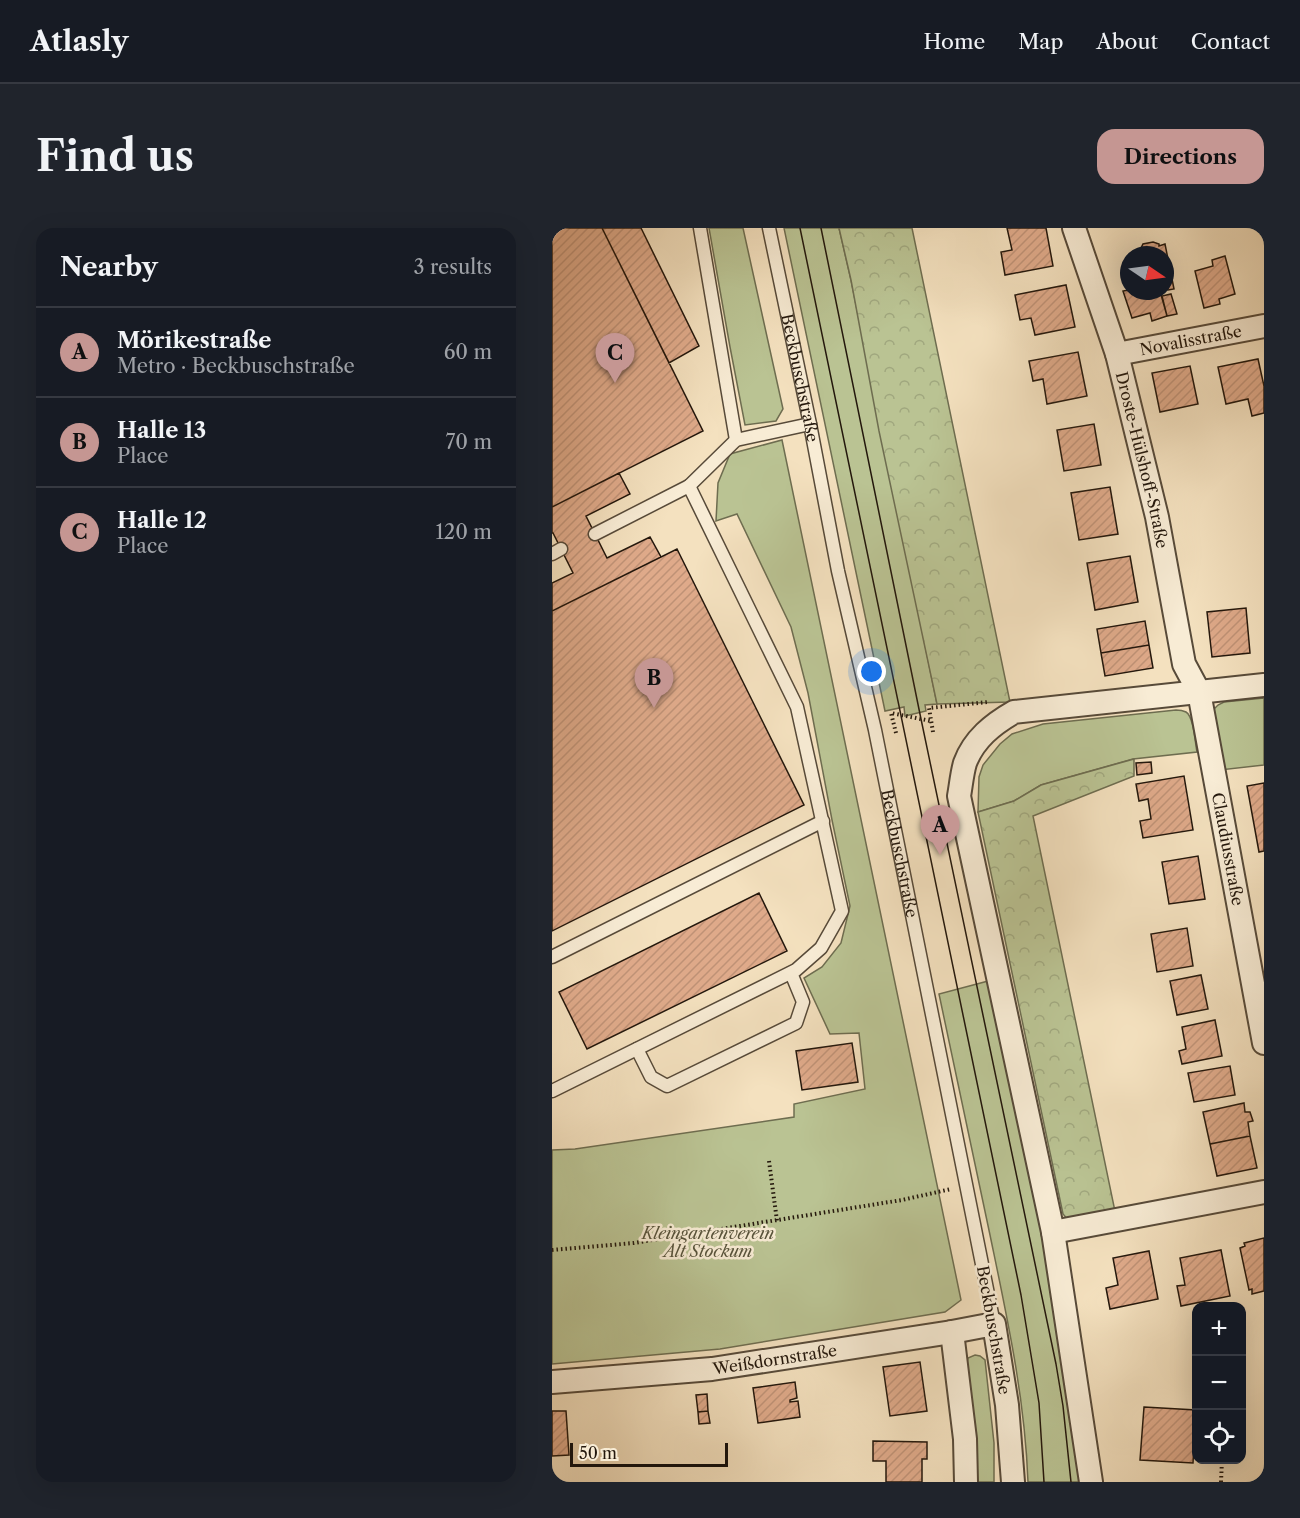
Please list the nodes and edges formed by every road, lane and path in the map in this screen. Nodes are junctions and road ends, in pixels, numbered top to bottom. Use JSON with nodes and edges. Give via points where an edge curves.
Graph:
{"nodes":[{"id":1,"x":700,"y":228,"type":"edge"},
{"id":2,"x":769,"y":228,"type":"edge"},
{"id":3,"x":1074,"y":228,"type":"edge"},
{"id":4,"x":1264,"y":326,"type":"edge"},
{"id":5,"x":1117,"y":354,"type":"junction"},
{"id":6,"x":810,"y":424,"type":"junction"},
{"id":7,"x":736,"y":440,"type":"junction"},
{"id":8,"x":689,"y":486,"type":"junction"},
{"id":9,"x":595,"y":534,"type":"dead end"},
{"id":10,"x":1264,"y":685,"type":"edge"},
{"id":11,"x":1199,"y":692,"type":"junction"},
{"id":12,"x":931,"y":721,"type":"junction"},
{"id":13,"x":996,"y":722,"type":"junction"},
{"id":14,"x":933,"y":732,"type":"dead end"},
{"id":15,"x":896,"y":733,"type":"dead end"},
{"id":16,"x":823,"y":821,"type":"junction"},
{"id":17,"x":552,"y":957,"type":"edge"},
{"id":18,"x":791,"y":973,"type":"junction"},
{"id":19,"x":1264,"y":1043,"type":"edge"},
{"id":20,"x":637,"y":1049,"type":"junction"},
{"id":21,"x":552,"y":1091,"type":"edge"},
{"id":22,"x":770,"y":1161,"type":"dead end"},
{"id":23,"x":966,"y":1186,"type":"junction"},
{"id":24,"x":1264,"y":1192,"type":"edge"},
{"id":25,"x":777,"y":1221,"type":"junction"},
{"id":26,"x":1053,"y":1232,"type":"junction"},
{"id":27,"x":552,"y":1249,"type":"edge"},
{"id":28,"x":994,"y":1324,"type":"junction"},
{"id":29,"x":952,"y":1332,"type":"junction"},
{"id":30,"x":552,"y":1382,"type":"edge"},
{"id":31,"x":1222,"y":1464,"type":"edge"},
{"id":32,"x":966,"y":1482,"type":"edge"},
{"id":33,"x":1013,"y":1482,"type":"edge"},
{"id":34,"x":1091,"y":1482,"type":"edge"},
{"id":35,"x":1221,"y":1482,"type":"edge"}],
"edges":[{"from":1,"to":7,"type":"lane"},
{"from":2,"to":6,"type":"lane","name":"Beckbuschstraße"},
{"from":3,"to":5,"type":"street","name":"Droste-Hülshoff-Straße"},
{"from":4,"to":5,"type":"street","name":"Novalisstraße"},
{"from":5,"to":11,"type":"street","name":"Droste-Hülshoff-Straße","via":[[1157,518],[1184,664]]},
{"from":6,"to":7,"type":"lane"},
{"from":6,"to":23,"type":"lane","name":"Beckbuschstraße"},
{"from":7,"to":8,"type":"lane"},
{"from":8,"to":9,"type":"lane"},
{"from":8,"to":16,"type":"lane","via":[[797,707]]},
{"from":10,"to":11,"type":"street"},
{"from":11,"to":13,"type":"street","via":[[1014,712]]},
{"from":11,"to":19,"type":"street","name":"Claudiusstraße"},
{"from":12,"to":13,"type":"path","via":[[929,708],[990,701]]},
{"from":12,"to":14,"type":"path"},
{"from":12,"to":15,"type":"path","via":[[891,713]]},
{"from":13,"to":26,"type":"street","via":[[965,763],[959,796]]},
{"from":16,"to":17,"type":"lane"},
{"from":16,"to":18,"type":"lane","via":[[842,910],[821,948]]},
{"from":18,"to":20,"type":"lane"},
{"from":18,"to":20,"type":"lane","via":[[803,1002],[796,1023],[667,1086],[651,1077]]},
{"from":20,"to":21,"type":"lane"},
{"from":22,"to":25,"type":"path"},
{"from":23,"to":25,"type":"path"},
{"from":23,"to":28,"type":"lane","name":"Beckbuschstraße"},
{"from":24,"to":26,"type":"street"},
{"from":25,"to":27,"type":"path","via":[[634,1243]]},
{"from":26,"to":34,"type":"street"},
{"from":28,"to":29,"type":"street","name":"Weißdornstraße"},
{"from":28,"to":33,"type":"street","name":"Beckbuschstraße","via":[[1008,1405]]},
{"from":29,"to":30,"type":"street","name":"Weißdornstraße","via":[[712,1369]]},
{"from":29,"to":32,"type":"street","via":[[965,1438]]},
{"from":31,"to":35,"type":"path"}]}
